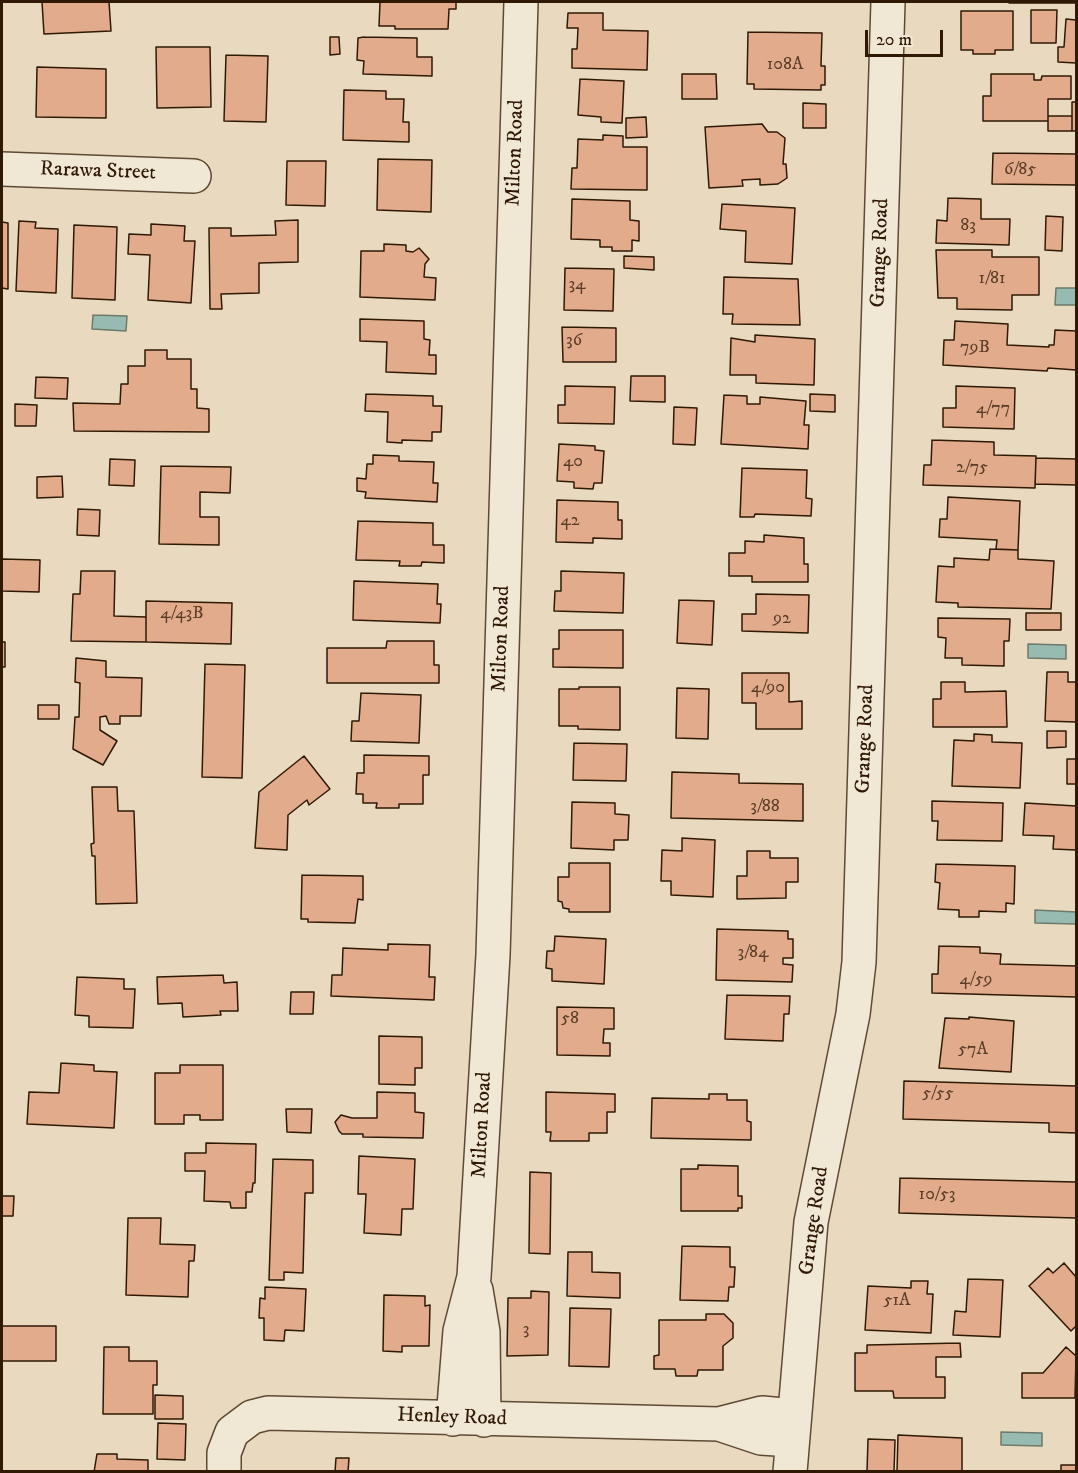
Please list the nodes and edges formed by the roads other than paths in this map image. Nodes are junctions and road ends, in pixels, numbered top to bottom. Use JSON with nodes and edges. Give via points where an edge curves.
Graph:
{"nodes":[{"id":1,"x":521,"y":2,"type":"edge"},
{"id":2,"x":888,"y":2,"type":"edge"},
{"id":3,"x":2,"y":169,"type":"edge"},
{"id":4,"x":194,"y":176,"type":"dead end"},
{"id":5,"x":468,"y":1419,"type":"junction"},
{"id":6,"x":792,"y":1442,"type":"edge"},
{"id":7,"x":224,"y":1472,"type":"edge"}],
"edges":[{"from":1,"to":5,"type":"street","name":"Milton Road","via":[[493,955],[474,1277],[460,1331]]},
{"from":2,"to":6,"type":"street","name":"Grange Road","via":[[859,962],[853,1014],[811,1222]]},
{"from":3,"to":4,"type":"street","name":"Rarawa Street"},
{"from":5,"to":6,"type":"street","name":"Henley Road","via":[[719,1424],[760,1438]]},
{"from":5,"to":7,"type":"street","name":"Henley Road","via":[[268,1413],[252,1417],[232,1432],[224,1453]]}]}
